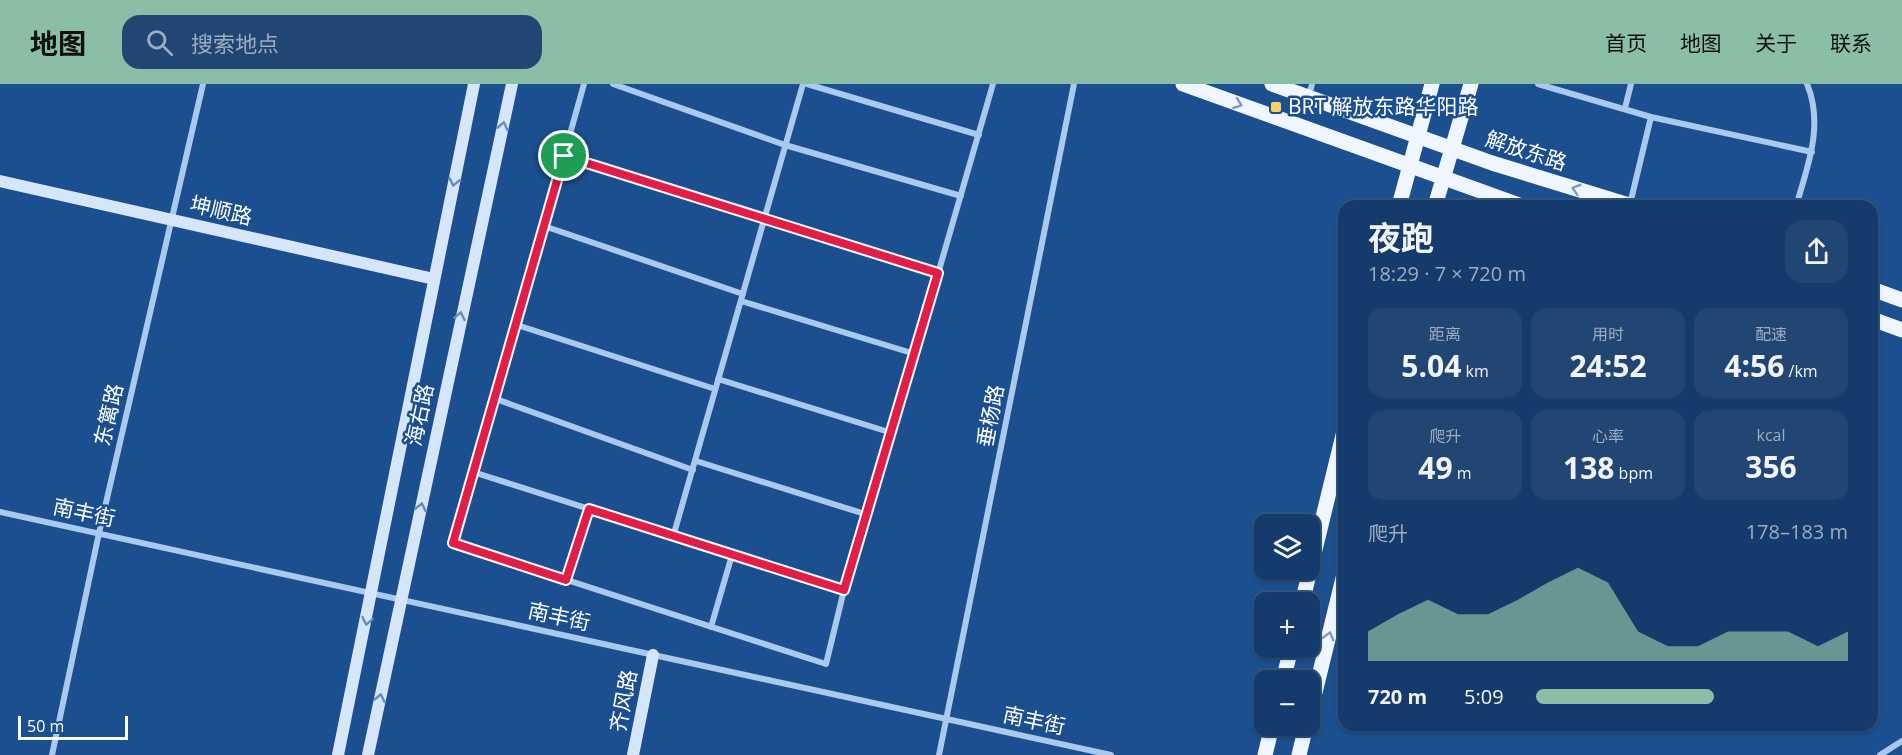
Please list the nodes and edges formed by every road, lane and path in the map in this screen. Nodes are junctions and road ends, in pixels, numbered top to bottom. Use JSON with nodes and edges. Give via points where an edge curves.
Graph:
{"nodes":[{"id":1,"x":203,"y":84,"type":"edge"},
{"id":2,"x":474,"y":84,"type":"edge"},
{"id":3,"x":512,"y":84,"type":"edge"},
{"id":4,"x":584,"y":84,"type":"edge"},
{"id":5,"x":613,"y":84,"type":"edge"},
{"id":6,"x":805,"y":84,"type":"edge"},
{"id":7,"x":993,"y":84,"type":"edge"},
{"id":8,"x":1074,"y":84,"type":"edge"},
{"id":9,"x":1183,"y":84,"type":"edge"},
{"id":10,"x":1272,"y":84,"type":"edge"},
{"id":11,"x":1432,"y":84,"type":"edge"},
{"id":12,"x":1471,"y":84,"type":"edge"},
{"id":13,"x":1538,"y":84,"type":"edge"},
{"id":14,"x":1631,"y":84,"type":"edge"},
{"id":15,"x":1807,"y":84,"type":"edge"},
{"id":16,"x":1311,"y":90,"type":"edge"},
{"id":17,"x":1625,"y":108,"type":"junction"},
{"id":18,"x":1651,"y":117,"type":"junction"},
{"id":19,"x":979,"y":135,"type":"junction"},
{"id":20,"x":1418,"y":136,"type":"junction"},
{"id":21,"x":785,"y":145,"type":"junction"},
{"id":22,"x":1452,"y":149,"type":"junction"},
{"id":23,"x":1812,"y":152,"type":"junction"},
{"id":24,"x":564,"y":156,"type":"junction"},
{"id":25,"x":1408,"y":166,"type":"junction"},
{"id":26,"x":1442,"y":178,"type":"junction"},
{"id":27,"x":0,"y":181,"type":"edge"},
{"id":28,"x":961,"y":196,"type":"junction"},
{"id":29,"x":1400,"y":200,"type":"edge"},
{"id":30,"x":1436,"y":200,"type":"edge"},
{"id":31,"x":1505,"y":200,"type":"edge"},
{"id":32,"x":1615,"y":200,"type":"edge"},
{"id":33,"x":1632,"y":200,"type":"edge"},
{"id":34,"x":1798,"y":200,"type":"edge"},
{"id":35,"x":172,"y":219,"type":"junction"},
{"id":36,"x":764,"y":219,"type":"junction"},
{"id":37,"x":544,"y":226,"type":"junction"},
{"id":38,"x":938,"y":273,"type":"junction"},
{"id":39,"x":434,"y":279,"type":"junction"},
{"id":40,"x":1878,"y":291,"type":"edge"},
{"id":41,"x":742,"y":298,"type":"junction"},
{"id":42,"x":1902,"y":300,"type":"edge"},
{"id":43,"x":1878,"y":321,"type":"edge"},
{"id":44,"x":517,"y":325,"type":"junction"},
{"id":45,"x":1902,"y":330,"type":"edge"},
{"id":46,"x":915,"y":354,"type":"junction"},
{"id":47,"x":718,"y":379,"type":"junction"},
{"id":48,"x":715,"y":389,"type":"junction"},
{"id":49,"x":496,"y":399,"type":"junction"},
{"id":50,"x":892,"y":433,"type":"junction"},
{"id":51,"x":1338,"y":456,"type":"edge"},
{"id":52,"x":696,"y":461,"type":"junction"},
{"id":53,"x":693,"y":470,"type":"junction"},
{"id":54,"x":473,"y":472,"type":"junction"},
{"id":55,"x":589,"y":509,"type":"junction"},
{"id":56,"x":0,"y":512,"type":"edge"},
{"id":57,"x":868,"y":515,"type":"junction"},
{"id":58,"x":99,"y":533,"type":"junction"},
{"id":59,"x":673,"y":537,"type":"junction"},
{"id":60,"x":732,"y":555,"type":"junction"},
{"id":61,"x":566,"y":580,"type":"junction"},
{"id":62,"x":844,"y":590,"type":"junction"},
{"id":63,"x":1305,"y":592,"type":"edge"},
{"id":64,"x":372,"y":593,"type":"junction"},
{"id":65,"x":1338,"y":599,"type":"edge"},
{"id":66,"x":401,"y":600,"type":"junction"},
{"id":67,"x":711,"y":627,"type":"junction"},
{"id":68,"x":653,"y":655,"type":"junction"},
{"id":69,"x":1320,"y":672,"type":"edge"},
{"id":70,"x":947,"y":719,"type":"junction"},
{"id":71,"x":1270,"y":736,"type":"edge"},
{"id":72,"x":1304,"y":736,"type":"edge"},
{"id":73,"x":1902,"y":741,"type":"edge"},
{"id":74,"x":52,"y":755,"type":"edge"},
{"id":75,"x":338,"y":755,"type":"edge"},
{"id":76,"x":368,"y":755,"type":"edge"},
{"id":77,"x":633,"y":755,"type":"edge"},
{"id":78,"x":939,"y":755,"type":"edge"},
{"id":79,"x":1111,"y":755,"type":"edge"},
{"id":80,"x":1265,"y":755,"type":"edge"},
{"id":81,"x":1299,"y":755,"type":"edge"},
{"id":82,"x":1880,"y":755,"type":"edge"}],
"edges":[{"from":1,"to":35,"type":"street","name":"东篱路"},
{"from":2,"to":39,"type":"main road","name":"海右路","one_way":true},
{"from":66,"to":3,"type":"main road","name":"海右路","one_way":true},
{"from":4,"to":24,"type":"street"},
{"from":5,"to":21,"type":"street"},
{"from":6,"to":19,"type":"street"},
{"from":6,"to":21,"type":"street"},
{"from":7,"to":19,"type":"street"},
{"from":8,"to":70,"type":"street","name":"垂杨路"},
{"from":9,"to":25,"type":"main road","one_way":true},
{"from":10,"to":16,"type":"main road","name":"解放东路"},
{"from":11,"to":20,"type":"main road"},
{"from":12,"to":22,"type":"main road"},
{"from":13,"to":17,"type":"street"},
{"from":14,"to":17,"type":"street"},
{"from":15,"to":23,"type":"street","via":[[1816,104]]},
{"from":16,"to":20,"type":"main road","name":"解放东路"},
{"from":17,"to":18,"type":"street"},
{"from":18,"to":23,"type":"street"},
{"from":18,"to":33,"type":"street"},
{"from":19,"to":28,"type":"street"},
{"from":20,"to":22,"type":"main road","name":"解放东路"},
{"from":20,"to":25,"type":"main road"},
{"from":21,"to":28,"type":"street"},
{"from":21,"to":36,"type":"street"},
{"from":22,"to":26,"type":"main road"},
{"from":32,"to":22,"type":"main road","name":"解放东路","one_way":true},
{"from":23,"to":34,"type":"street"},
{"from":24,"to":36,"type":"street"},
{"from":24,"to":37,"type":"street"},
{"from":25,"to":26,"type":"main road"},
{"from":25,"to":29,"type":"main road"},
{"from":26,"to":30,"type":"main road"},
{"from":26,"to":31,"type":"main road"},
{"from":27,"to":35,"type":"main road","name":"坤顺路"},
{"from":28,"to":38,"type":"street"},
{"from":35,"to":39,"type":"main road","name":"坤顺路"},
{"from":35,"to":58,"type":"street","name":"东篱路"},
{"from":36,"to":38,"type":"street"},
{"from":36,"to":41,"type":"street"},
{"from":37,"to":41,"type":"street"},
{"from":37,"to":44,"type":"street"},
{"from":38,"to":46,"type":"street"},
{"from":39,"to":64,"type":"main road","name":"海右路"},
{"from":40,"to":42,"type":"main road"},
{"from":41,"to":46,"type":"street"},
{"from":41,"to":47,"type":"street"},
{"from":43,"to":45,"type":"main road"},
{"from":44,"to":48,"type":"street"},
{"from":44,"to":49,"type":"street"},
{"from":46,"to":50,"type":"street"},
{"from":47,"to":48,"type":"street"},
{"from":47,"to":50,"type":"street"},
{"from":48,"to":52,"type":"street"},
{"from":49,"to":53,"type":"street"},
{"from":49,"to":54,"type":"street"},
{"from":50,"to":57,"type":"street"},
{"from":51,"to":63,"type":"main road"},
{"from":52,"to":53,"type":"street"},
{"from":52,"to":57,"type":"street"},
{"from":53,"to":59,"type":"street"},
{"from":54,"to":55,"type":"street"},
{"from":54,"to":61,"type":"street","via":[[453,543]]},
{"from":55,"to":59,"type":"street"},
{"from":55,"to":61,"type":"street"},
{"from":56,"to":58,"type":"street","name":"南丰街"},
{"from":57,"to":62,"type":"street"},
{"from":58,"to":64,"type":"street","name":"南丰街"},
{"from":58,"to":74,"type":"street","name":"东篱路"},
{"from":59,"to":60,"type":"street"},
{"from":60,"to":62,"type":"street"},
{"from":60,"to":67,"type":"street"},
{"from":61,"to":67,"type":"street"},
{"from":62,"to":67,"type":"street","via":[[826,664]]},
{"from":64,"to":66,"type":"street","name":"南丰街"},
{"from":64,"to":75,"type":"main road","name":"海右路","one_way":true},
{"from":69,"to":65,"type":"main road","one_way":true},
{"from":66,"to":68,"type":"street","name":"南丰街"},
{"from":76,"to":66,"type":"main road","name":"海右路","one_way":true},
{"from":68,"to":70,"type":"street","name":"南丰街"},
{"from":68,"to":77,"type":"main road","name":"齐风路"},
{"from":70,"to":78,"type":"street","name":"垂杨路"},
{"from":70,"to":79,"type":"street","name":"南丰街"},
{"from":71,"to":80,"type":"main road"},
{"from":72,"to":81,"type":"main road"},
{"from":73,"to":82,"type":"street"}]}
